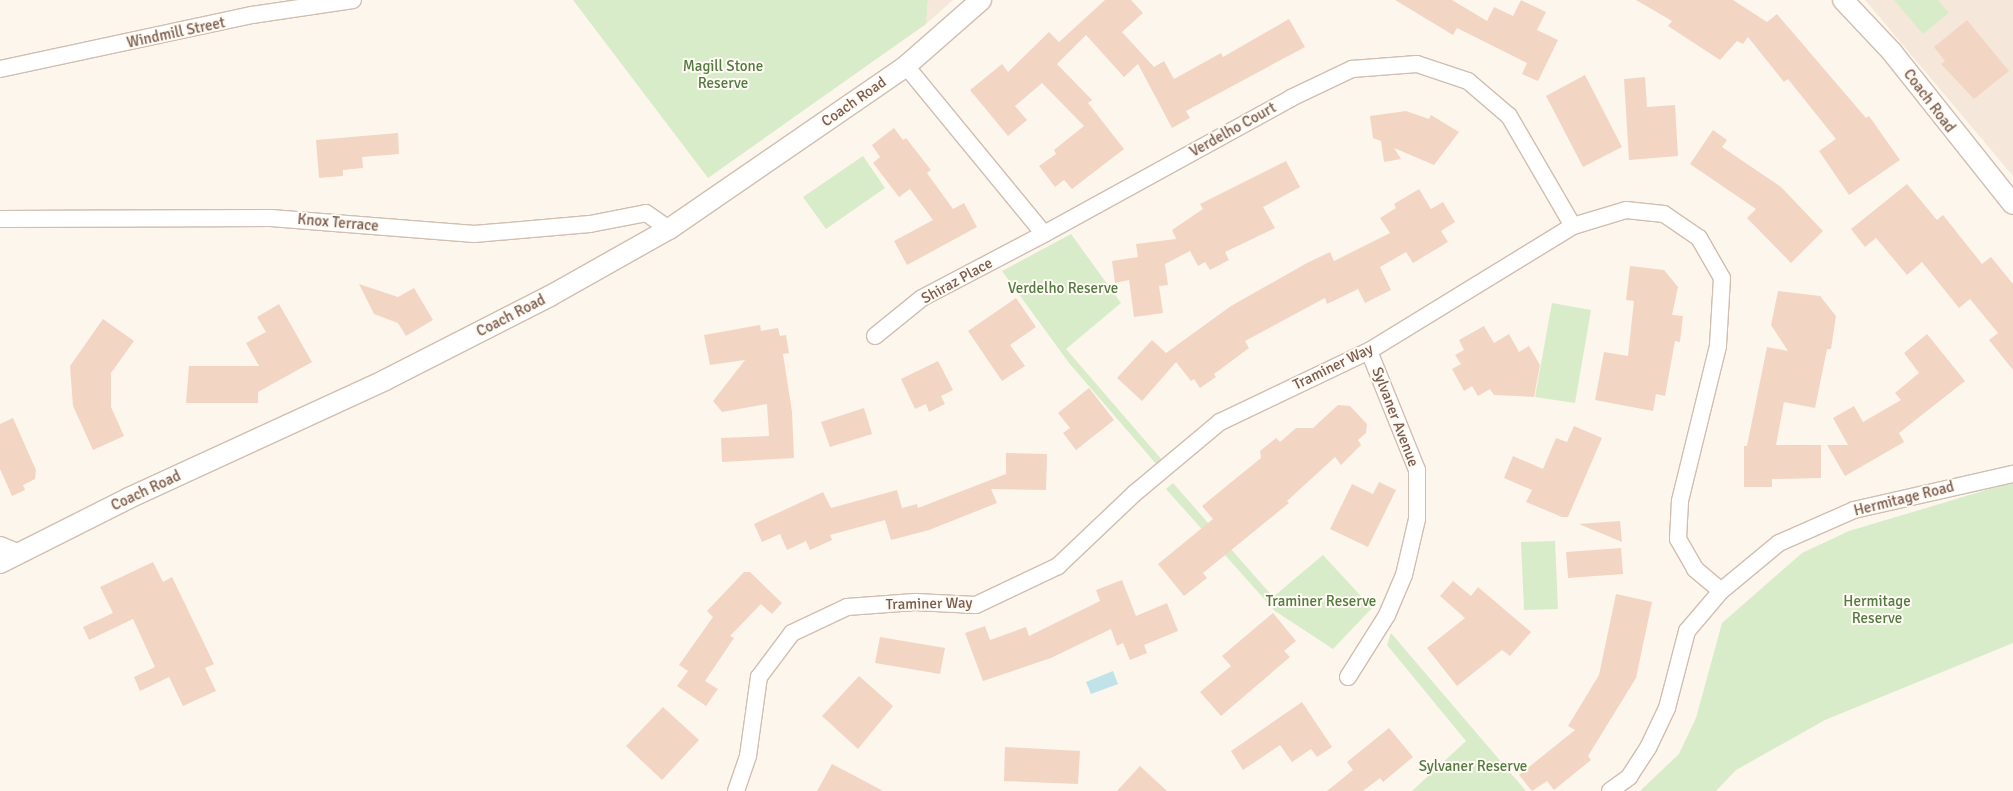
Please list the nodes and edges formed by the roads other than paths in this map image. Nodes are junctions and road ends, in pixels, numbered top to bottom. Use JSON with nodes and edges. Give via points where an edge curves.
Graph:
{"nodes":[{"id":1,"x":354,"y":0,"type":"edge"},
{"id":2,"x":981,"y":0,"type":"edge"},
{"id":3,"x":1844,"y":0,"type":"edge"},
{"id":4,"x":906,"y":66,"type":"junction"},
{"id":5,"x":0,"y":69,"type":"edge"},
{"id":6,"x":2013,"y":204,"type":"edge"},
{"id":7,"x":0,"y":219,"type":"edge"},
{"id":8,"x":1574,"y":226,"type":"junction"},
{"id":9,"x":669,"y":229,"type":"junction"},
{"id":10,"x":1044,"y":234,"type":"junction"},
{"id":11,"x":876,"y":336,"type":"dead end"},
{"id":12,"x":1369,"y":351,"type":"junction"},
{"id":13,"x":2013,"y":474,"type":"edge"},
{"id":14,"x":0,"y":545,"type":"edge"},
{"id":15,"x":20,"y":553,"type":"junction"},
{"id":16,"x":0,"y":563,"type":"edge"},
{"id":17,"x":1721,"y":591,"type":"junction"},
{"id":18,"x":1348,"y":677,"type":"dead end"},
{"id":19,"x":736,"y":791,"type":"edge"},
{"id":20,"x":1610,"y":791,"type":"edge"}],
"edges":[{"from":1,"to":5,"type":"street","name":"Windmill Street","via":[[252,15]]},
{"from":2,"to":4,"type":"street","name":"Coach Road"},
{"from":3,"to":6,"type":"street","name":"Coach Road","via":[[1892,52]]},
{"from":4,"to":9,"type":"street","name":"Coach Road"},
{"from":4,"to":10,"type":"street"},
{"from":7,"to":9,"type":"street","name":"Knox Terrace","via":[[271,218],[474,234],[590,224],[646,213]]},
{"from":8,"to":10,"type":"street","name":"Verdelho Court","via":[[1509,116],[1468,81],[1417,64],[1352,69],[1283,103]]},
{"from":8,"to":12,"type":"street","name":"Traminer Way"},
{"from":8,"to":17,"type":"street","name":"Traminer Way","via":[[1626,210],[1664,214],[1699,238],[1722,278],[1718,346],[1680,501],[1678,539],[1695,569]]},
{"from":9,"to":15,"type":"street","name":"Coach Road","via":[[550,296],[385,380],[129,498]]},
{"from":10,"to":11,"type":"street","name":"Shiraz Place","via":[[922,298]]},
{"from":12,"to":18,"type":"street","name":"Sylvaner Avenue","via":[[1417,470],[1417,519],[1404,575],[1390,607]]},
{"from":12,"to":19,"type":"street","name":"Traminer Way","via":[[1220,422],[1135,492],[1058,566],[976,605],[915,602],[847,607],[792,633],[759,677],[748,756]]},
{"from":13,"to":17,"type":"street","name":"Hermitage Road","via":[[1854,510],[1780,543]]},
{"from":14,"to":15,"type":"street"},
{"from":15,"to":16,"type":"street","name":"Coach Road"},
{"from":17,"to":20,"type":"street","name":"Hermitage Road","via":[[1687,631],[1667,708],[1648,748],[1629,777]]}]}
